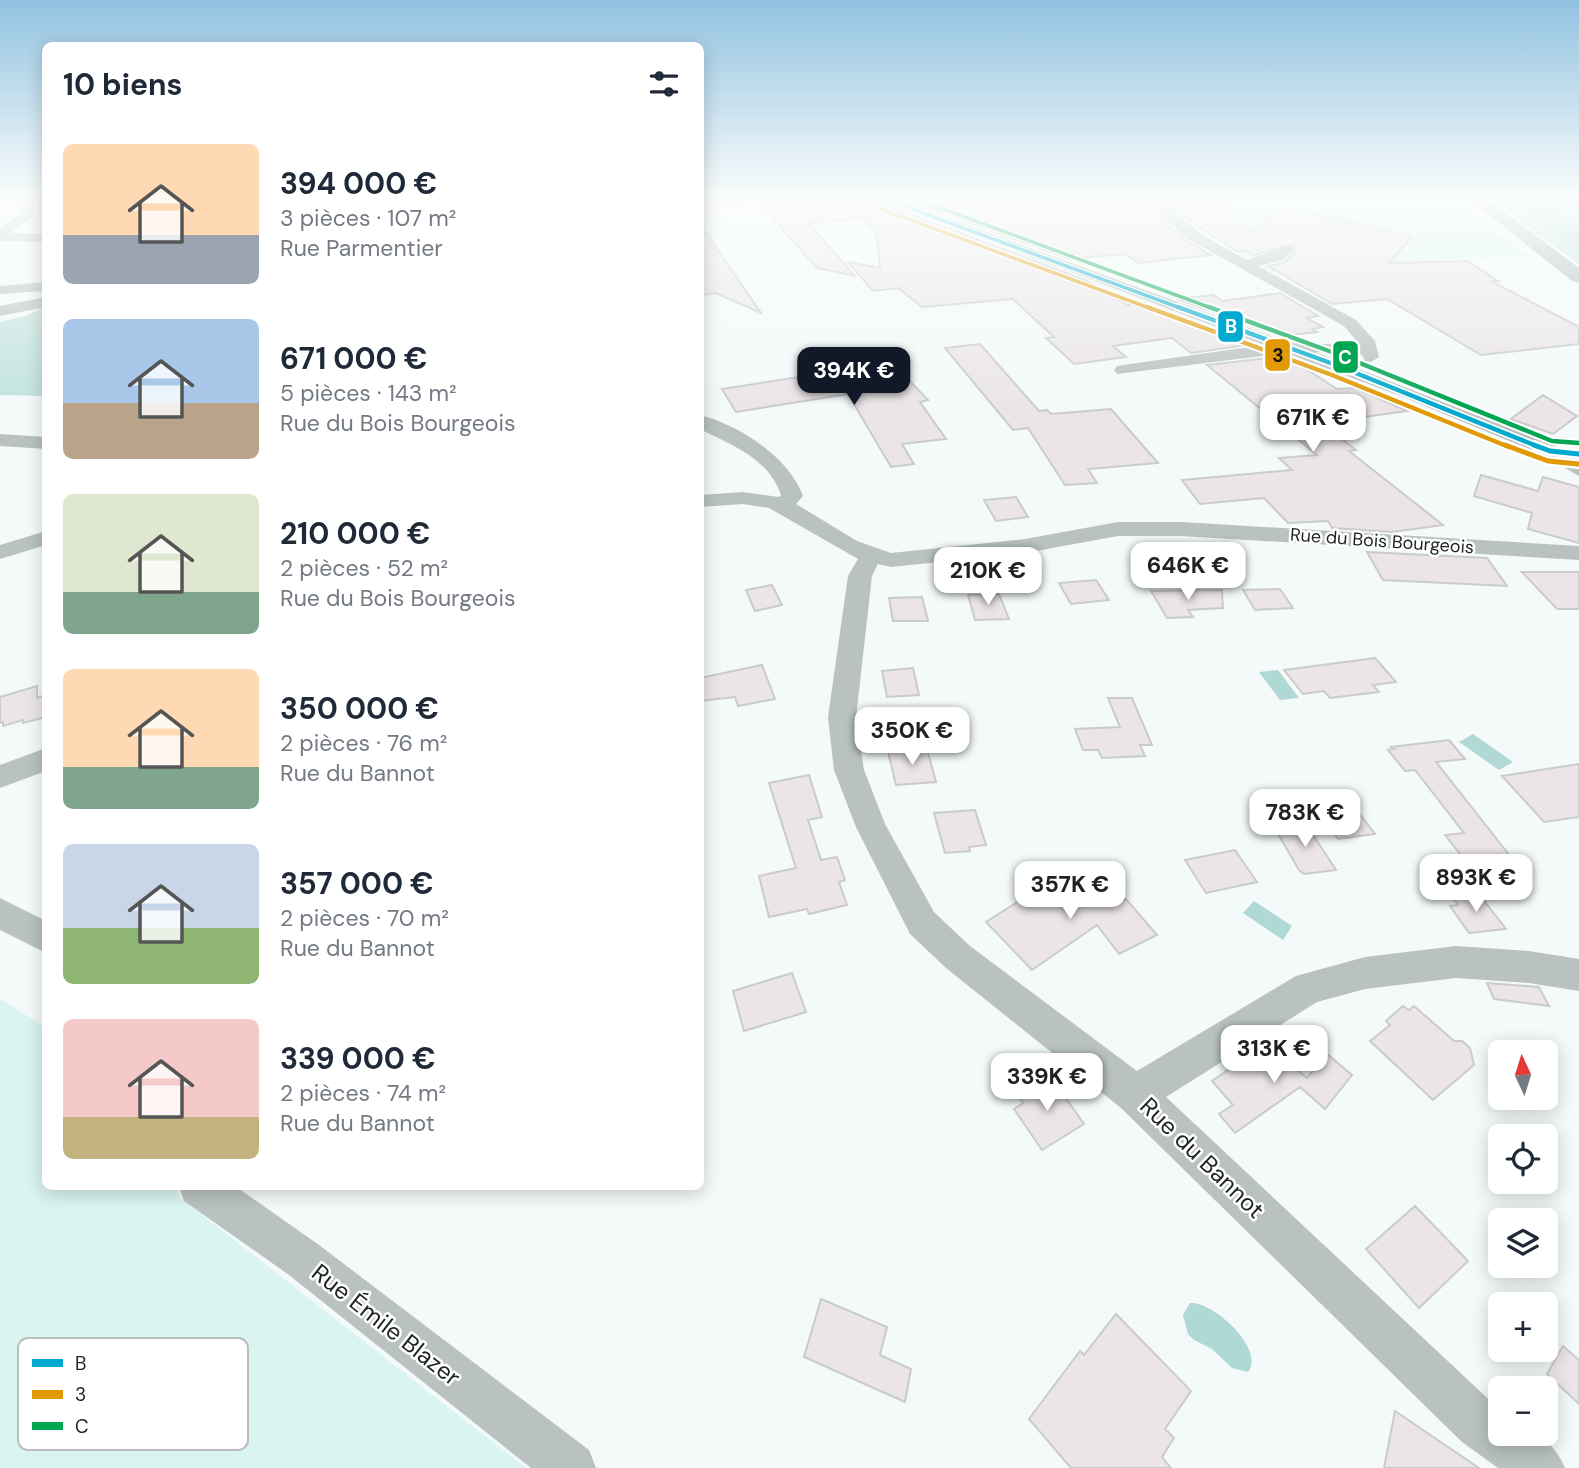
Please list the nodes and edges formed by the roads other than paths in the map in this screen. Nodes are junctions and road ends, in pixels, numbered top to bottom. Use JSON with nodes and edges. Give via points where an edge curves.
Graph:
{"nodes":[{"id":1,"x":1069,"y":267,"type":"edge"},
{"id":2,"x":1248,"y":267,"type":"edge"},
{"id":3,"x":42,"y":286,"type":"edge"},
{"id":4,"x":0,"y":290,"type":"edge"},
{"id":5,"x":42,"y":303,"type":"edge"},
{"id":6,"x":0,"y":311,"type":"edge"},
{"id":7,"x":1334,"y":316,"type":"junction"},
{"id":8,"x":1336,"y":345,"type":"junction"},
{"id":9,"x":1290,"y":348,"type":"junction"},
{"id":10,"x":1371,"y":354,"type":"junction"},
{"id":11,"x":1336,"y":365,"type":"junction"},
{"id":12,"x":1123,"y":370,"type":"dead end"},
{"id":13,"x":1412,"y":394,"type":"junction"},
{"id":14,"x":704,"y":423,"type":"edge"},
{"id":15,"x":0,"y":440,"type":"edge"},
{"id":16,"x":42,"y":443,"type":"edge"},
{"id":17,"x":1550,"y":451,"type":"junction"},
{"id":18,"x":1579,"y":454,"type":"edge"},
{"id":19,"x":1579,"y":470,"type":"edge"},
{"id":20,"x":704,"y":501,"type":"edge"},
{"id":21,"x":783,"y":505,"type":"junction"},
{"id":22,"x":42,"y":539,"type":"edge"},
{"id":23,"x":0,"y":552,"type":"edge"},
{"id":24,"x":1579,"y":554,"type":"edge"},
{"id":25,"x":870,"y":558,"type":"junction"},
{"id":26,"x":42,"y":761,"type":"edge"},
{"id":27,"x":0,"y":778,"type":"edge"},
{"id":28,"x":0,"y":913,"type":"edge"},
{"id":29,"x":42,"y":936,"type":"edge"},
{"id":30,"x":1579,"y":975,"type":"edge"},
{"id":31,"x":1135,"y":1094,"type":"junction"},
{"id":32,"x":205,"y":1190,"type":"edge"},
{"id":33,"x":571,"y":1468,"type":"edge"},
{"id":34,"x":1540,"y":1468,"type":"edge"}],
"edges":[{"from":1,"to":9,"type":"street"},
{"from":2,"to":7,"type":"street"},
{"from":3,"to":4,"type":"street"},
{"from":5,"to":6,"type":"street"},
{"from":7,"to":8,"type":"street","via":[[1340,339]]},
{"from":7,"to":10,"type":"street","via":[[1356,328]]},
{"from":8,"to":9,"type":"street"},
{"from":8,"to":10,"type":"street"},
{"from":8,"to":11,"type":"street"},
{"from":9,"to":11,"type":"street"},
{"from":9,"to":12,"type":"street"},
{"from":10,"to":11,"type":"street"},
{"from":10,"to":13,"type":"street"},
{"from":11,"to":13,"type":"street"},
{"from":13,"to":17,"type":"street"},
{"from":14,"to":21,"type":"street","via":[[763,456],[789,480],[792,496]]},
{"from":15,"to":16,"type":"street"},
{"from":17,"to":18,"type":"street"},
{"from":17,"to":19,"type":"street"},
{"from":20,"to":21,"type":"street","name":"Rue du Bois Bourgeois","via":[[725,498]]},
{"from":21,"to":25,"type":"street","name":"Rue du Bois Bourgeois"},
{"from":22,"to":23,"type":"street"},
{"from":24,"to":25,"type":"street","name":"Rue du Bois Bourgeois","via":[[1118,529],[911,560]]},
{"from":25,"to":31,"type":"street","name":"Rue du Bannot","via":[[860,576],[842,717],[849,770],[871,827],[922,923],[958,957]]},
{"from":26,"to":27,"type":"street"},
{"from":28,"to":29,"type":"street"},
{"from":30,"to":31,"type":"street","via":[[1456,962],[1365,973],[1309,988]]},
{"from":31,"to":34,"type":"street","name":"Rue du Bannot","via":[[1479,1425]]},
{"from":32,"to":33,"type":"street","name":"Rue Émile Blazer","via":[[304,1260]]}]}
